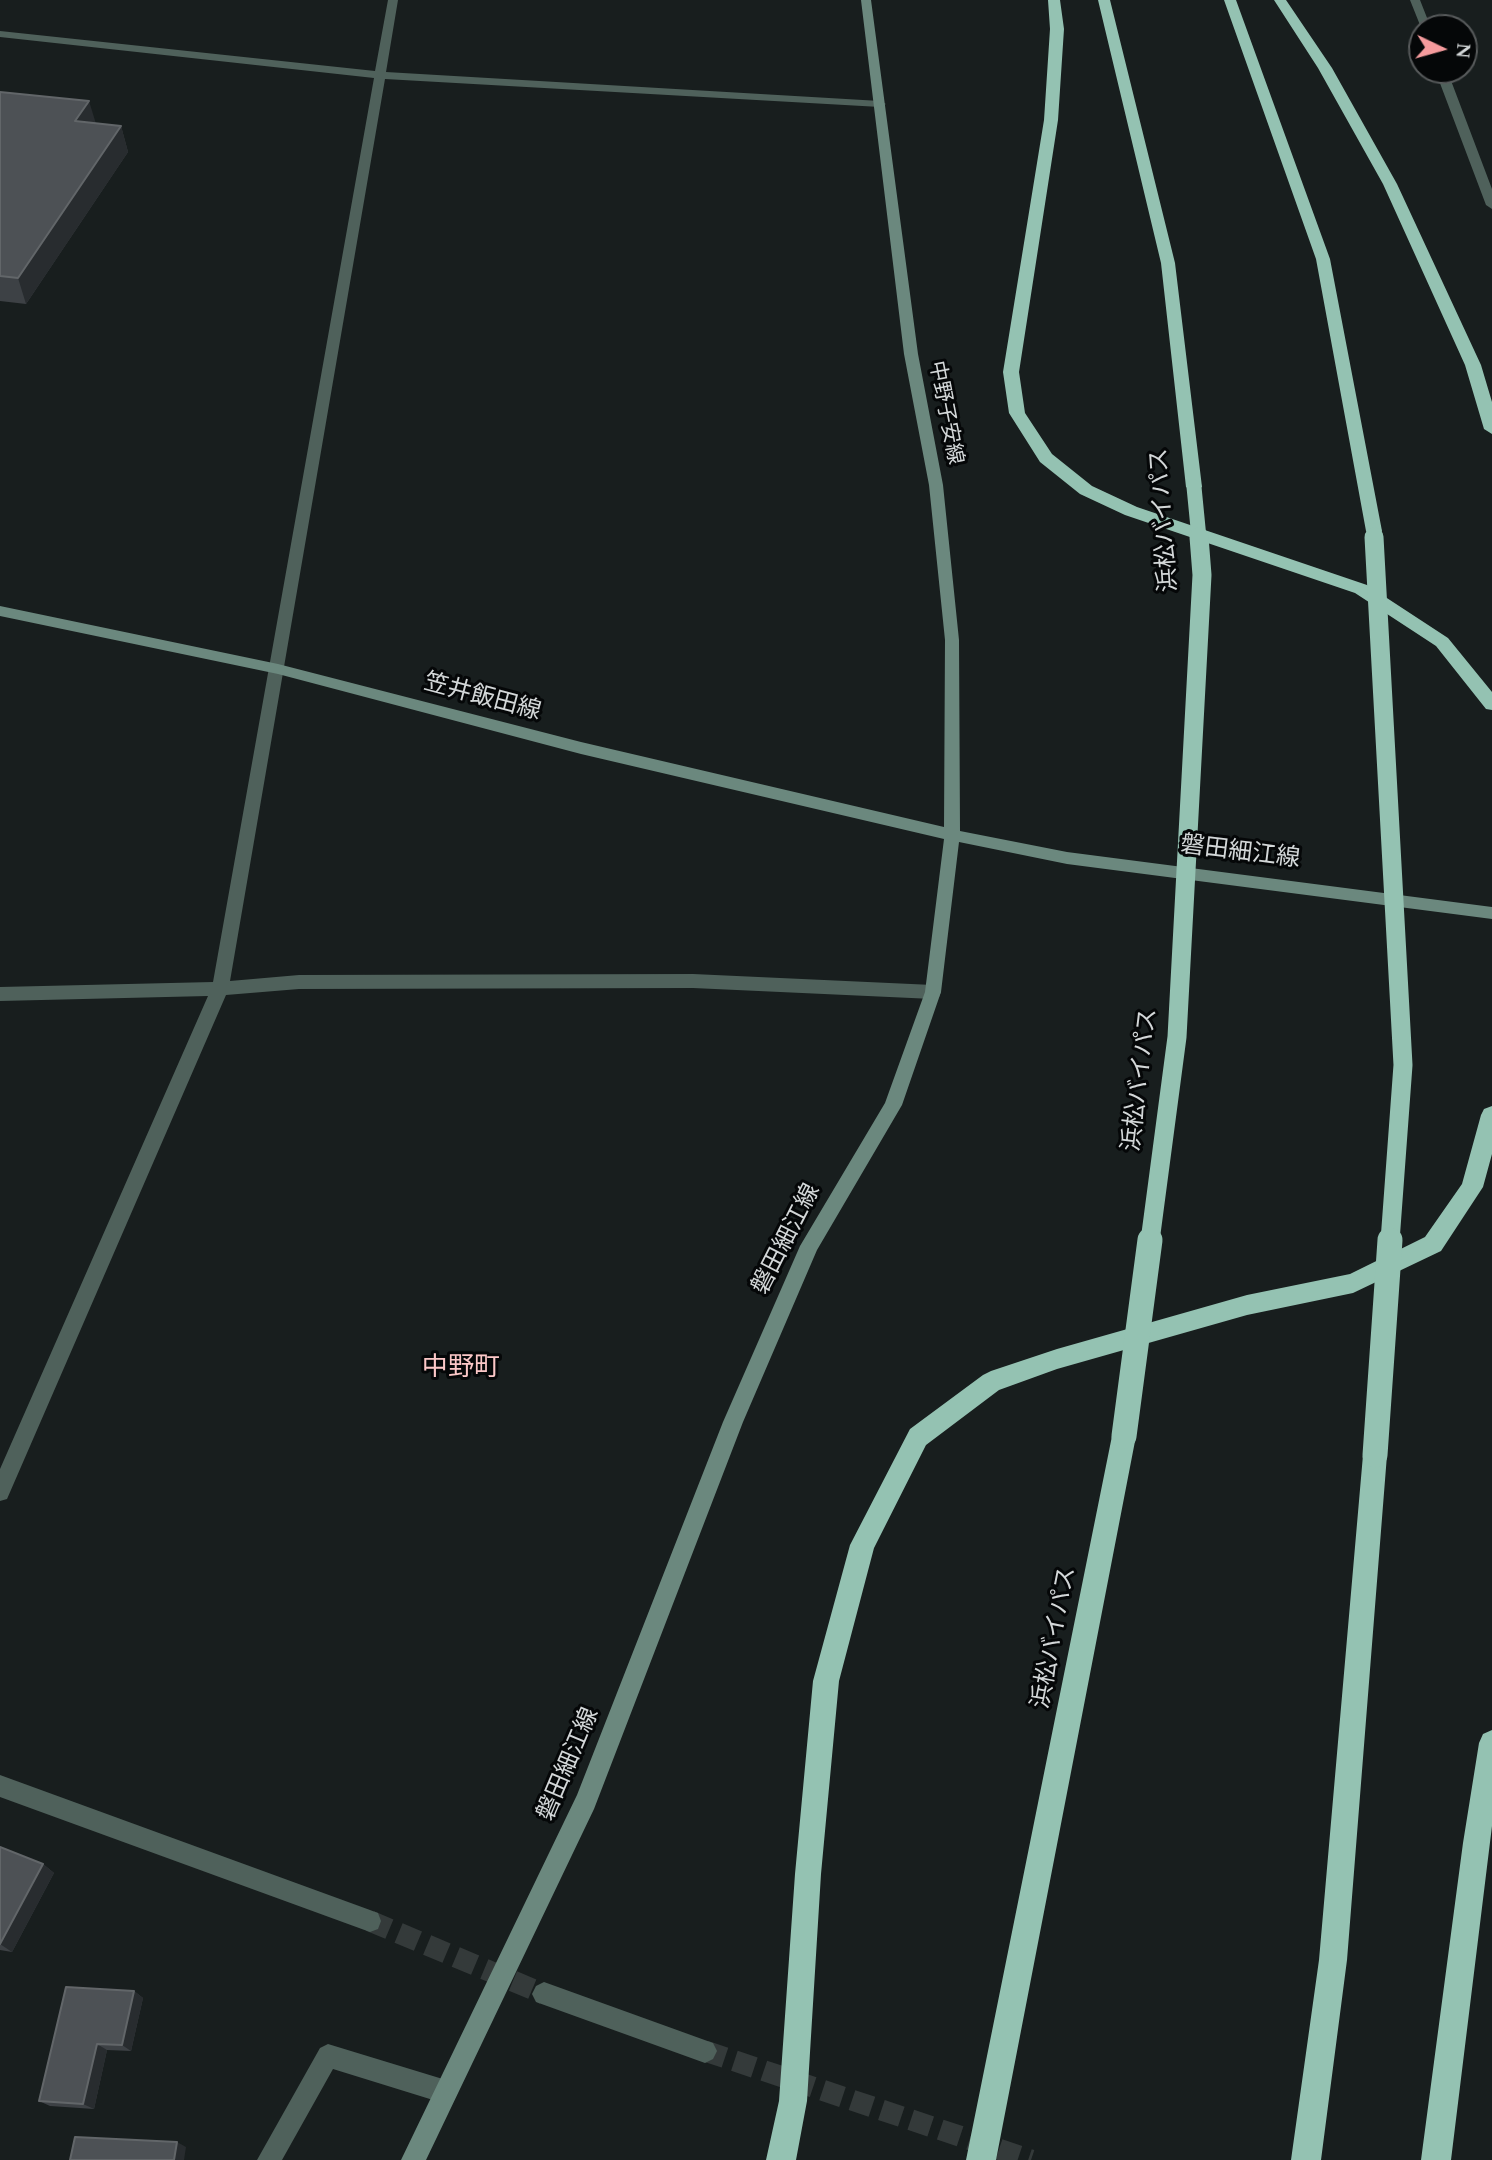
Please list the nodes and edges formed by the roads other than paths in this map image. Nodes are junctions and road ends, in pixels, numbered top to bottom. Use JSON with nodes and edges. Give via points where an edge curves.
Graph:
{"nodes":[{"id":1,"x":393,"y":0,"type":"edge"},
{"id":2,"x":866,"y":0,"type":"edge"},
{"id":3,"x":1054,"y":0,"type":"edge"},
{"id":4,"x":1104,"y":0,"type":"edge"},
{"id":5,"x":1230,"y":0,"type":"edge"},
{"id":6,"x":1280,"y":0,"type":"edge"},
{"id":7,"x":0,"y":34,"type":"edge"},
{"id":8,"x":380,"y":75,"type":"junction"},
{"id":9,"x":1446,"y":84,"type":"edge"},
{"id":10,"x":880,"y":104,"type":"junction"},
{"id":11,"x":1476,"y":163,"type":"junction"},
{"id":12,"x":1492,"y":163,"type":"edge"},
{"id":13,"x":1492,"y":205,"type":"edge"},
{"id":14,"x":1492,"y":429,"type":"edge"},
{"id":15,"x":0,"y":611,"type":"edge"},
{"id":16,"x":278,"y":669,"type":"junction"},
{"id":17,"x":1492,"y":704,"type":"edge"},
{"id":18,"x":952,"y":835,"type":"junction"},
{"id":19,"x":1492,"y":913,"type":"edge"},
{"id":20,"x":220,"y":989,"type":"junction"},
{"id":21,"x":933,"y":992,"type":"junction"},
{"id":22,"x":0,"y":994,"type":"edge"},
{"id":23,"x":1492,"y":1115,"type":"edge"},
{"id":24,"x":0,"y":1492,"type":"edge"},
{"id":25,"x":1492,"y":1742,"type":"edge"},
{"id":26,"x":0,"y":1786,"type":"edge"},
{"id":27,"x":370,"y":1921,"type":"tunnel mouth"},
{"id":28,"x":544,"y":1994,"type":"tunnel mouth"},
{"id":29,"x":705,"y":2051,"type":"tunnel mouth"},
{"id":30,"x":446,"y":2092,"type":"junction"},
{"id":31,"x":269,"y":2160,"type":"edge"},
{"id":32,"x":413,"y":2160,"type":"edge"},
{"id":33,"x":781,"y":2160,"type":"edge"},
{"id":34,"x":981,"y":2160,"type":"edge"},
{"id":35,"x":1306,"y":2160,"type":"edge"},
{"id":36,"x":1436,"y":2160,"type":"edge"}],
"edges":[{"from":1,"to":8,"type":"street"},
{"from":2,"to":10,"type":"main road","name":"中野子安線"},
{"from":3,"to":17,"type":"highway","via":[[1057,29],[1051,120],[1012,372],[1017,413],[1046,458],[1086,490],[1131,511],[1361,589],[1442,642]]},
{"from":4,"to":34,"type":"highway","name":"浜松バイパス","bridge":true,"via":[[1167,263],[1202,575],[1177,1037],[1124,1436]]},
{"from":5,"to":35,"type":"highway","bridge":true,"via":[[1323,259],[1374,531],[1403,1066],[1333,1960]]},
{"from":6,"to":14,"type":"highway","via":[[1325,68],[1390,184],[1473,365]]},
{"from":7,"to":8,"type":"street"},
{"from":8,"to":10,"type":"street"},
{"from":8,"to":16,"type":"street"},
{"from":9,"to":11,"type":"street"},
{"from":10,"to":18,"type":"main road","name":"中野子安線","via":[[911,354],[936,485],[953,640]]},
{"from":11,"to":12,"type":"street"},
{"from":11,"to":13,"type":"street"},
{"from":15,"to":16,"type":"main road","name":"笠井飯田線"},
{"from":16,"to":18,"type":"main road","name":"笠井飯田線","via":[[580,748]]},
{"from":16,"to":20,"type":"street"},
{"from":18,"to":19,"type":"main road","name":"磐田細江線","via":[[1067,858]]},
{"from":18,"to":21,"type":"main road","name":"磐田細江線"},
{"from":20,"to":21,"type":"street","via":[[299,982],[693,981]]},
{"from":20,"to":22,"type":"street"},
{"from":20,"to":24,"type":"street"},
{"from":21,"to":30,"type":"main road","name":"磐田細江線","via":[[893,1105],[809,1246],[733,1422],[586,1801]]},
{"from":23,"to":33,"type":"highway","via":[[1472,1187],[1433,1244],[1353,1283],[1247,1305],[991,1382],[918,1437],[862,1545],[826,1681],[793,2101]]},
{"from":25,"to":36,"type":"highway"},
{"from":26,"to":27,"type":"street"},
{"from":28,"to":29,"type":"street"},
{"from":30,"to":31,"type":"street","via":[[328,2056]]},
{"from":30,"to":32,"type":"main road","name":"磐田細江線"}]}
